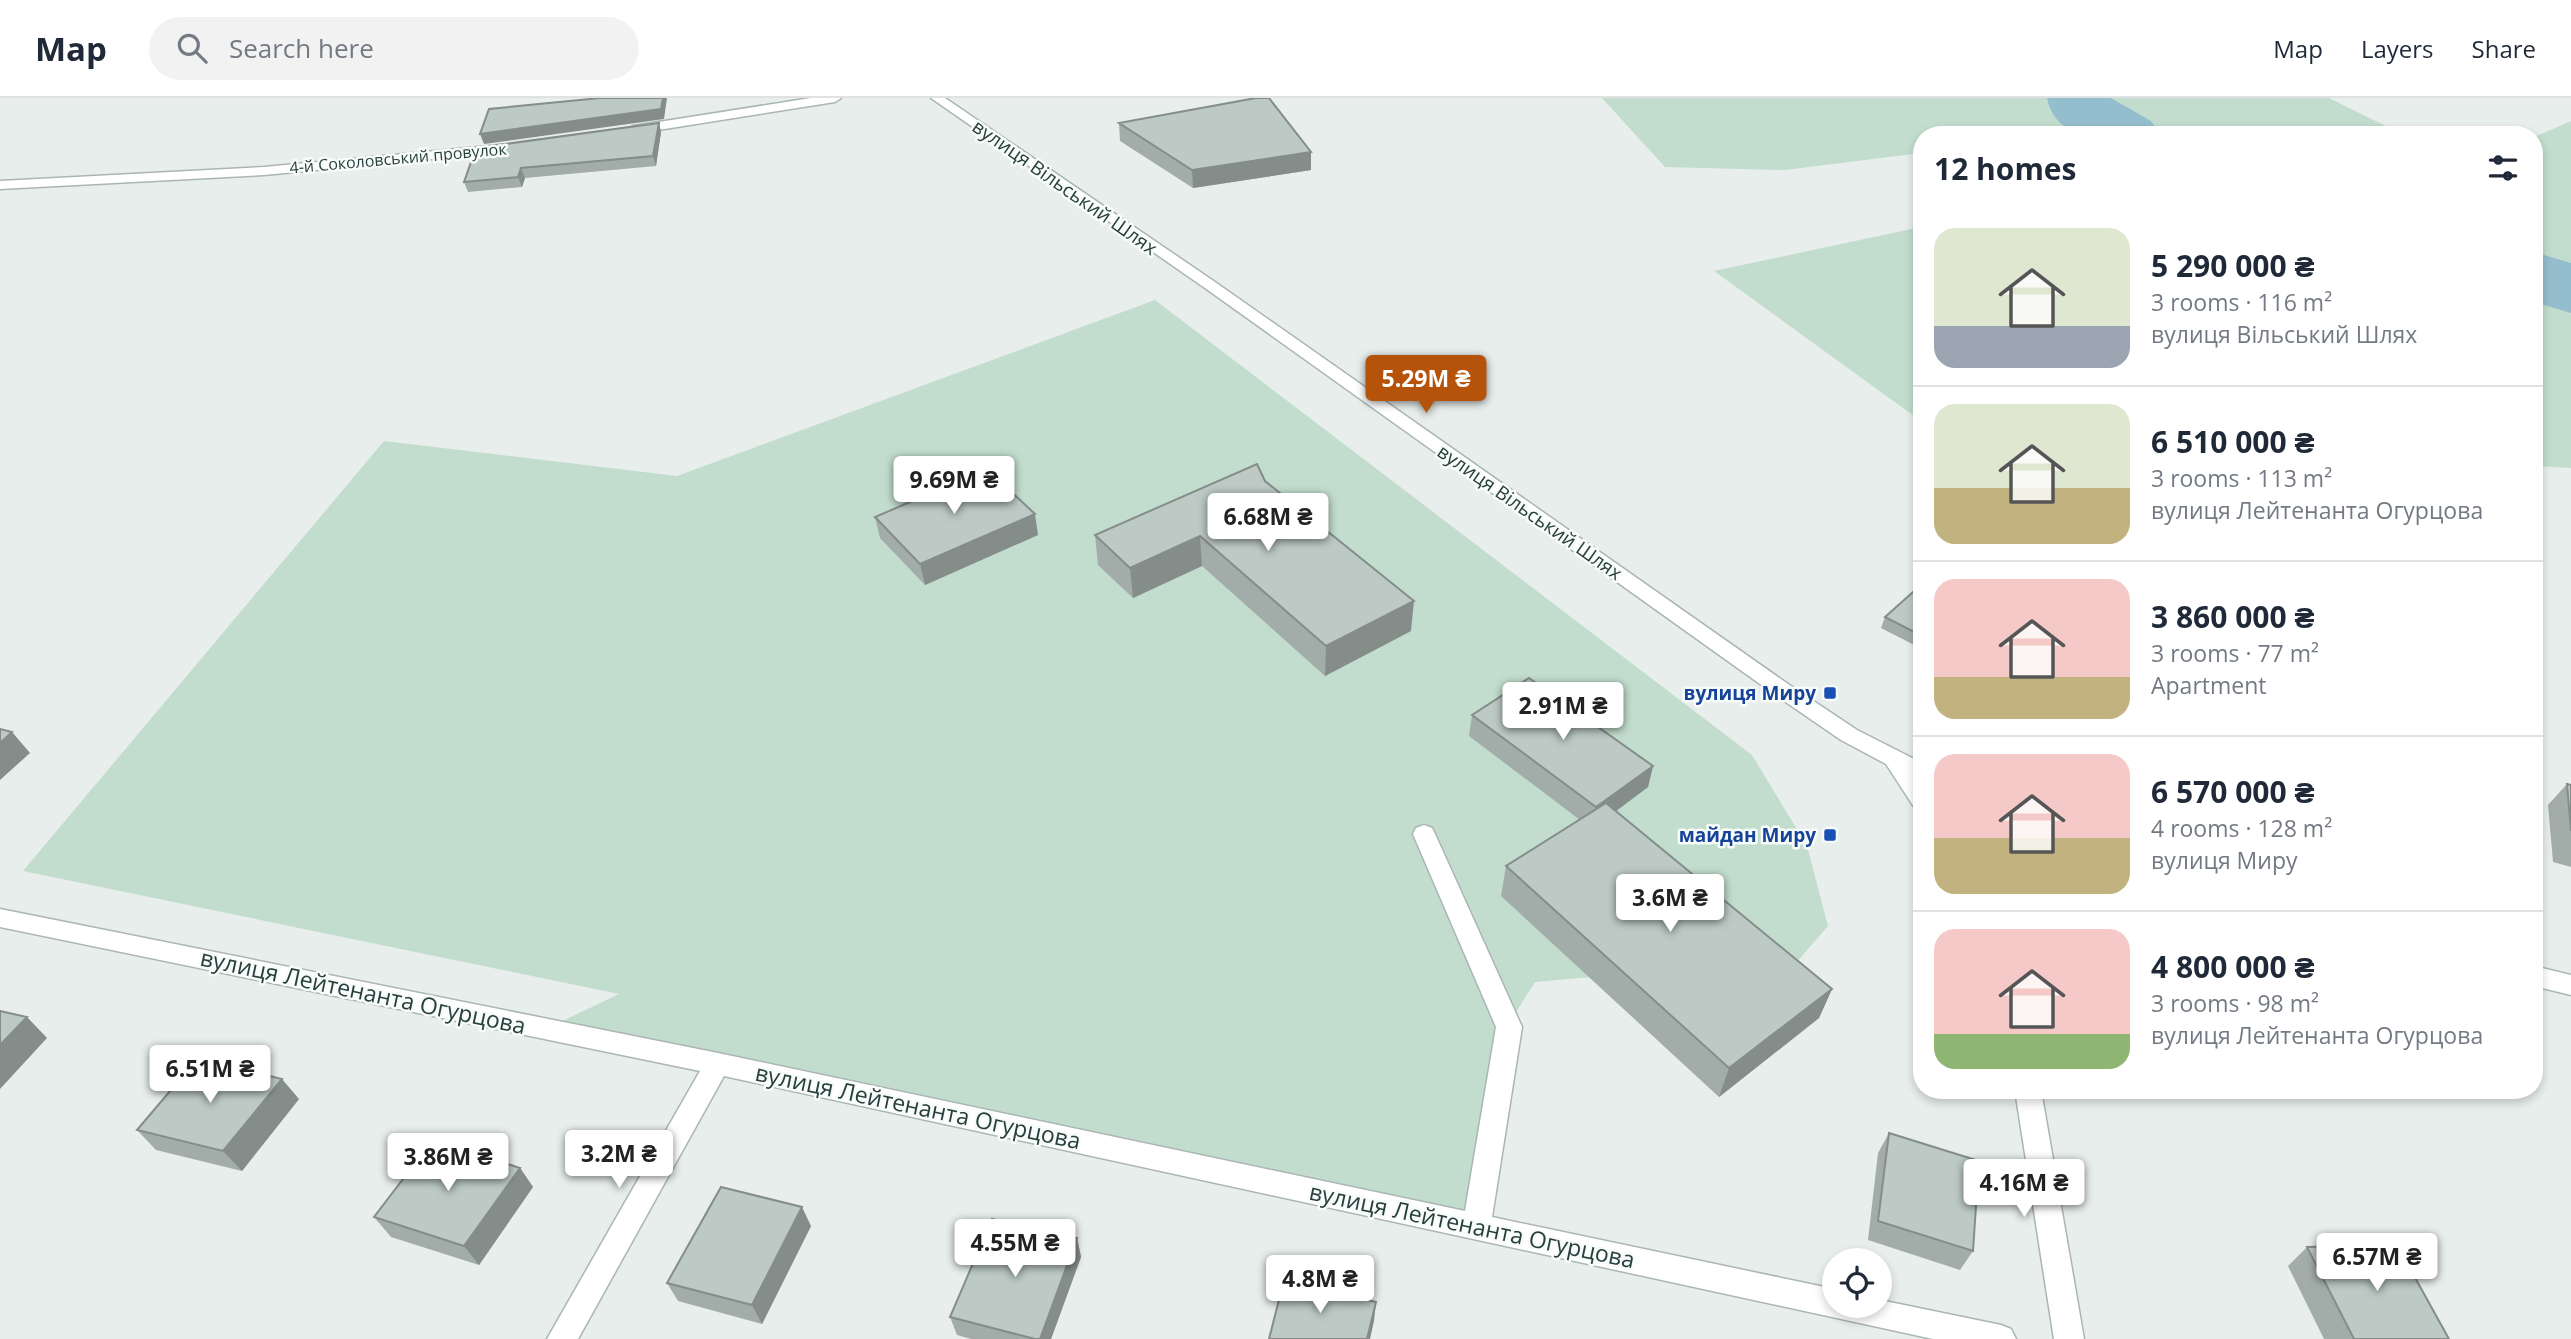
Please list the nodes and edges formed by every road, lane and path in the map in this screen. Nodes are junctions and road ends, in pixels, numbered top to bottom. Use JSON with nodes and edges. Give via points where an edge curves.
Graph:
{"nodes":[{"id":1,"x":835,"y":98,"type":"edge"},
{"id":2,"x":937,"y":98,"type":"edge"},
{"id":3,"x":615,"y":133,"type":"edge"},
{"id":4,"x":519,"y":147,"type":"edge"},
{"id":5,"x":0,"y":185,"type":"edge"},
{"id":6,"x":1896,"y":762,"type":"junction"},
{"id":7,"x":1913,"y":769,"type":"edge"},
{"id":8,"x":1913,"y":788,"type":"edge"},
{"id":9,"x":1424,"y":834,"type":"dead end"},
{"id":10,"x":0,"y":918,"type":"edge"},
{"id":11,"x":2543,"y":978,"type":"edge"},
{"id":12,"x":2571,"y":985,"type":"edge"},
{"id":13,"x":718,"y":1064,"type":"junction"},
{"id":14,"x":2029,"y":1099,"type":"edge"},
{"id":15,"x":1476,"y":1227,"type":"junction"},
{"id":16,"x":1822,"y":1300,"type":"edge"},
{"id":17,"x":1892,"y":1316,"type":"edge"},
{"id":18,"x":562,"y":1339,"type":"edge"},
{"id":19,"x":2001,"y":1339,"type":"edge"},
{"id":20,"x":2069,"y":1339,"type":"edge"}],
"edges":[{"from":1,"to":3,"type":"street"},
{"from":2,"to":6,"type":"street","name":"вулиця Вільський Шлях","via":[[1849,736]]},
{"from":4,"to":5,"type":"street","name":"4-й Соколовський провулок","via":[[264,171]]},
{"from":6,"to":7,"type":"street","name":"вулиця Вільський Шлях"},
{"from":6,"to":8,"type":"street"},
{"from":9,"to":15,"type":"street","via":[[1509,1027]]},
{"from":10,"to":13,"type":"street","name":"вулиця Лейтенанта Огурцова"},
{"from":11,"to":12,"type":"street"},
{"from":13,"to":15,"type":"street","name":"вулиця Лейтенанта Огурцова"},
{"from":13,"to":18,"type":"street"},
{"from":14,"to":20,"type":"street"},
{"from":15,"to":16,"type":"street","name":"вулиця Лейтенанта Огурцова"},
{"from":17,"to":19,"type":"street"}]}
